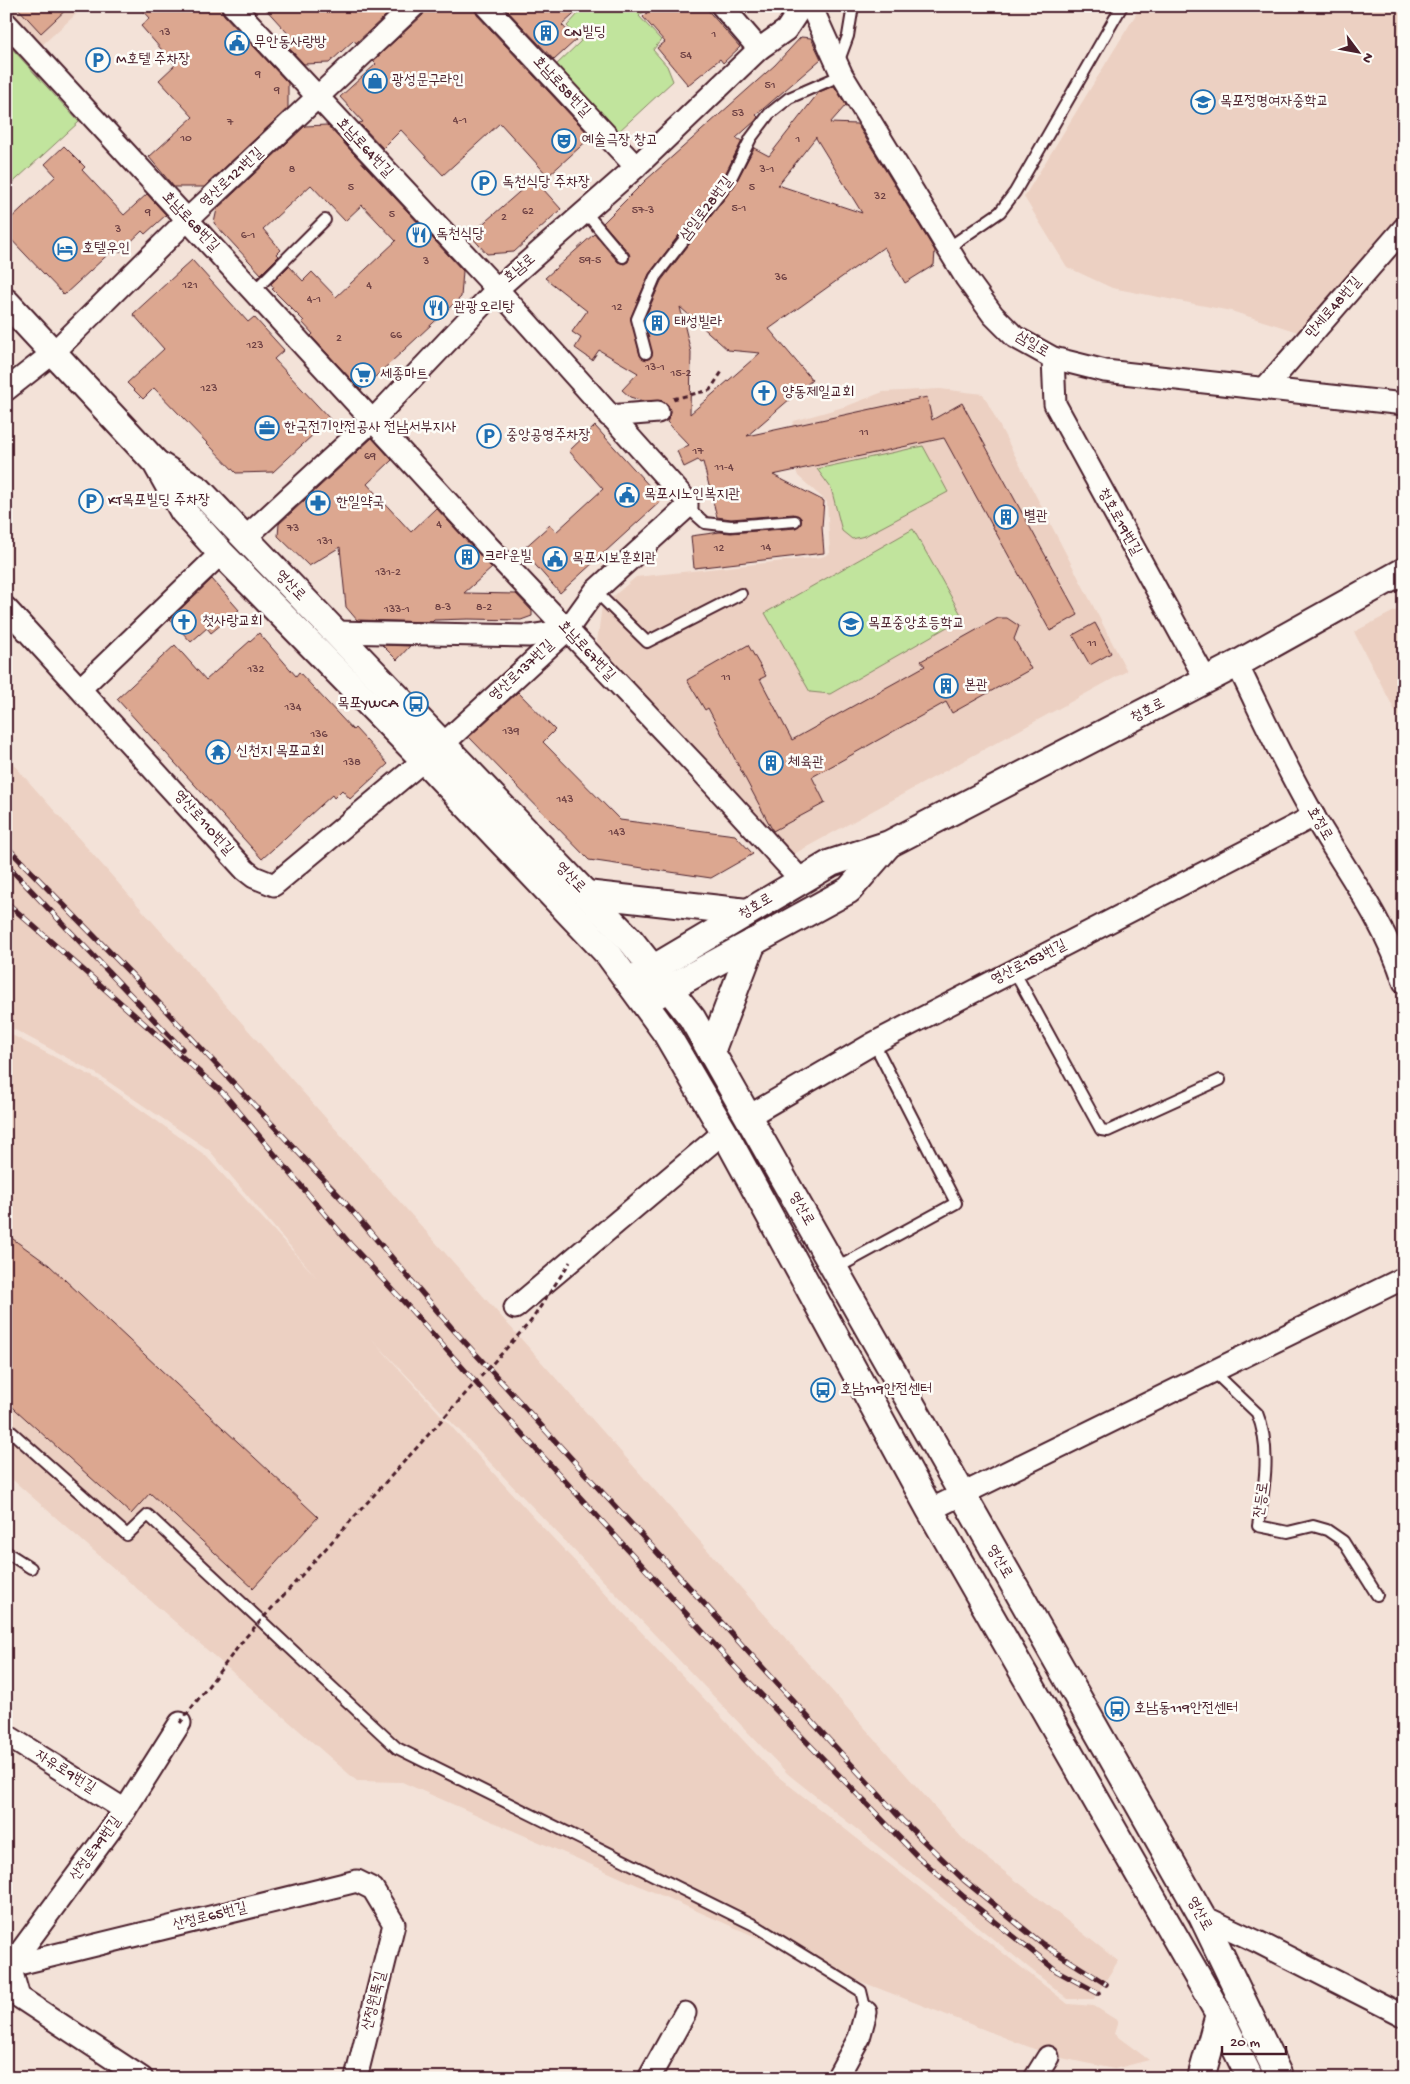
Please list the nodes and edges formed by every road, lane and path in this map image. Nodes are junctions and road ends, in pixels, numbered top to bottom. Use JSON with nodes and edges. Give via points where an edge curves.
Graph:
{"nodes":[{"id":1,"x":233,"y":6,"type":"edge"},
{"id":2,"x":414,"y":6,"type":"edge"},
{"id":3,"x":486,"y":6,"type":"edge"},
{"id":4,"x":722,"y":6,"type":"edge"},
{"id":5,"x":802,"y":6,"type":"edge"},
{"id":6,"x":811,"y":6,"type":"edge"},
{"id":7,"x":853,"y":6,"type":"edge"},
{"id":8,"x":1122,"y":6,"type":"edge"},
{"id":9,"x":6,"y":23,"type":"edge"},
{"id":10,"x":759,"y":49,"type":"junction"},
{"id":11,"x":840,"y":69,"type":"junction"},
{"id":12,"x":317,"y":98,"type":"junction"},
{"id":13,"x":636,"y":167,"type":"junction"},
{"id":14,"x":586,"y":213,"type":"junction"},
{"id":15,"x":188,"y":219,"type":"junction"},
{"id":16,"x":325,"y":220,"type":"dead end"},
{"id":17,"x":1404,"y":228,"type":"edge"},
{"id":18,"x":949,"y":247,"type":"junction"},
{"id":19,"x":623,"y":257,"type":"dead end"},
{"id":20,"x":497,"y":289,"type":"junction"},
{"id":21,"x":254,"y":291,"type":"junction"},
{"id":22,"x":6,"y":302,"type":"edge"},
{"id":23,"x":53,"y":353,"type":"junction"},
{"id":24,"x":646,"y":353,"type":"dead end"},
{"id":25,"x":1053,"y":358,"type":"junction"},
{"id":26,"x":723,"y":370,"type":"dead end"},
{"id":27,"x":1265,"y":388,"type":"junction"},
{"id":28,"x":6,"y":390,"type":"edge"},
{"id":29,"x":1404,"y":404,"type":"edge"},
{"id":30,"x":658,"y":412,"type":"joint"},
{"id":31,"x":609,"y":416,"type":"junction"},
{"id":32,"x":373,"y":420,"type":"junction"},
{"id":33,"x":156,"y":463,"type":"junction"},
{"id":34,"x":687,"y":507,"type":"junction"},
{"id":35,"x":795,"y":521,"type":"dead end"},
{"id":36,"x":245,"y":538,"type":"junction"},
{"id":37,"x":221,"y":553,"type":"junction"},
{"id":38,"x":1404,"y":572,"type":"edge"},
{"id":39,"x":595,"y":591,"type":"junction"},
{"id":40,"x":741,"y":594,"type":"dead end"},
{"id":41,"x":6,"y":608,"type":"edge"},
{"id":42,"x":567,"y":630,"type":"junction"},
{"id":43,"x":334,"y":632,"type":"junction"},
{"id":44,"x":1236,"y":664,"type":"junction"},
{"id":45,"x":1206,"y":680,"type":"junction"},
{"id":46,"x":81,"y":688,"type":"junction"},
{"id":47,"x":433,"y":753,"type":"junction"},
{"id":48,"x":1314,"y":816,"type":"junction"},
{"id":49,"x":889,"y":844,"type":"junction"},
{"id":50,"x":801,"y":880,"type":"junction"},
{"id":51,"x":586,"y":894,"type":"junction"},
{"id":52,"x":747,"y":912,"type":"junction"},
{"id":53,"x":753,"y":942,"type":"junction"},
{"id":54,"x":652,"y":968,"type":"junction"},
{"id":55,"x":1014,"y":970,"type":"junction"},
{"id":56,"x":1404,"y":982,"type":"edge"},
{"id":57,"x":668,"y":989,"type":"junction"},
{"id":58,"x":636,"y":992,"type":"junction"},
{"id":59,"x":874,"y":1043,"type":"junction"},
{"id":60,"x":711,"y":1052,"type":"junction"},
{"id":61,"x":1220,"y":1080,"type":"dead end"},
{"id":62,"x":748,"y":1116,"type":"junction"},
{"id":63,"x":724,"y":1132,"type":"junction"},
{"id":64,"x":570,"y":1262,"type":"junction"},
{"id":65,"x":834,"y":1269,"type":"junction"},
{"id":66,"x":1404,"y":1278,"type":"edge"},
{"id":67,"x":515,"y":1308,"type":"dead end"},
{"id":68,"x":1213,"y":1371,"type":"junction"},
{"id":69,"x":6,"y":1427,"type":"edge"},
{"id":70,"x":961,"y":1493,"type":"junction"},
{"id":71,"x":930,"y":1510,"type":"junction"},
{"id":72,"x":6,"y":1552,"type":"edge"},
{"id":73,"x":32,"y":1568,"type":"dead end"},
{"id":74,"x":1377,"y":1595,"type":"dead end"},
{"id":75,"x":180,"y":1723,"type":"joint"},
{"id":76,"x":6,"y":1735,"type":"edge"},
{"id":77,"x":125,"y":1810,"type":"junction"},
{"id":78,"x":1202,"y":1916,"type":"junction"},
{"id":79,"x":394,"y":1924,"type":"joint"},
{"id":80,"x":7,"y":1963,"type":"edge"},
{"id":81,"x":866,"y":2012,"type":"joint"},
{"id":82,"x":685,"y":2013,"type":"dead end"},
{"id":83,"x":1219,"y":2014,"type":"junction"},
{"id":84,"x":1404,"y":2016,"type":"edge"},
{"id":85,"x":1048,"y":2058,"type":"dead end"},
{"id":86,"x":142,"y":2078,"type":"edge"},
{"id":87,"x":356,"y":2078,"type":"edge"},
{"id":88,"x":649,"y":2078,"type":"edge"},
{"id":89,"x":837,"y":2078,"type":"edge"},
{"id":90,"x":1035,"y":2078,"type":"edge"},
{"id":91,"x":1201,"y":2078,"type":"edge"},
{"id":92,"x":1250,"y":2078,"type":"edge"},
{"id":93,"x":1280,"y":2078,"type":"edge"}],
"edges":[{"from":1,"to":12,"type":"street","name":"호남로64번길"},
{"from":2,"to":12,"type":"street","name":"영산로121번길"},
{"from":3,"to":13,"type":"street","name":"호남로58번길"},
{"from":4,"to":10,"type":"street"},
{"from":5,"to":10,"type":"street","name":"호남로","via":[[786,30]]},
{"from":6,"to":11,"type":"street","name":"삼일로"},
{"from":7,"to":11,"type":"lane"},
{"from":8,"to":18,"type":"lane","via":[[1015,192],[1000,212]]},
{"from":9,"to":15,"type":"street","name":"호남로68번길"},
{"from":10,"to":13,"type":"street","name":"호남로"},
{"from":11,"to":18,"type":"street","name":"삼일로"},
{"from":11,"to":24,"type":"lane","name":"삼일로28번길","via":[[789,98],[769,114],[751,138],[729,182],[655,277],[637,319]]},
{"from":12,"to":15,"type":"street","name":"영산로121번길"},
{"from":12,"to":20,"type":"street","name":"호남로64번길"},
{"from":13,"to":14,"type":"street","name":"호남로"},
{"from":14,"to":19,"type":"lane"},
{"from":14,"to":20,"type":"street","name":"호남로"},
{"from":15,"to":21,"type":"street","name":"호남로68번길"},
{"from":15,"to":23,"type":"street","name":"영산로121번길"},
{"from":16,"to":21,"type":"lane"},
{"from":17,"to":27,"type":"street","name":"만세로48번길"},
{"from":18,"to":25,"type":"street","name":"삼일로","via":[[966,278],[993,315],[1015,337]]},
{"from":20,"to":31,"type":"street","name":"호남로64번길"},
{"from":20,"to":32,"type":"street","name":"호남로"},
{"from":21,"to":32,"type":"street","name":"호남로68번길"},
{"from":22,"to":23,"type":"street","name":"영산로"},
{"from":23,"to":28,"type":"street","name":"영산로121번길"},
{"from":23,"to":33,"type":"street","name":"영산로"},
{"from":25,"to":27,"type":"street","name":"삼일로","via":[[1105,371]]},
{"from":25,"to":45,"type":"street","name":"청호로19번길","via":[[1056,404]]},
{"from":26,"to":30,"type":"path","via":[[710,390],[665,401]]},
{"from":27,"to":29,"type":"street","name":"삼일로"},
{"from":30,"to":31,"type":"street"},
{"from":31,"to":34,"type":"street","via":[[687,501]]},
{"from":32,"to":36,"type":"street","name":"호남로"},
{"from":32,"to":42,"type":"street","name":"호남로67번길"},
{"from":33,"to":36,"type":"street","name":"영산로","via":[[200,490]]},
{"from":33,"to":37,"type":"street","name":"영산로","via":[[182,511]]},
{"from":34,"to":35,"type":"lane","via":[[705,523],[731,526]]},
{"from":34,"to":39,"type":"street","name":"영산로137번길"},
{"from":36,"to":43,"type":"street","name":"영산로"},
{"from":37,"to":46,"type":"street"},
{"from":37,"to":47,"type":"street","name":"영산로"},
{"from":38,"to":44,"type":"street","name":"청호로"},
{"from":39,"to":40,"type":"lane","via":[[647,642]]},
{"from":39,"to":42,"type":"street","name":"영산로137번길"},
{"from":41,"to":46,"type":"street","name":"영산로110번길"},
{"from":42,"to":43,"type":"street","via":[[529,636]]},
{"from":42,"to":47,"type":"street","name":"영산로137번길"},
{"from":42,"to":50,"type":"street","name":"호남로67번길"},
{"from":43,"to":47,"type":"street","name":"영산로"},
{"from":44,"to":45,"type":"street","name":"청호로"},
{"from":44,"to":48,"type":"street","name":"호정로"},
{"from":45,"to":49,"type":"street","name":"청호로"},
{"from":46,"to":47,"type":"street","name":"영산로110번길","via":[[245,870],[274,885]]},
{"from":47,"to":51,"type":"street","name":"영산로"},
{"from":47,"to":58,"type":"street","name":"영산로","via":[[609,954]]},
{"from":48,"to":55,"type":"street","name":"영산로153번길"},
{"from":48,"to":56,"type":"street","name":"호정로","via":[[1372,911],[1396,957]]},
{"from":49,"to":50,"type":"street","name":"청호로","via":[[831,863]]},
{"from":49,"to":53,"type":"street","name":"청호로","via":[[849,890]]},
{"from":50,"to":52,"type":"street","name":"청호로"},
{"from":51,"to":52,"type":"street"},
{"from":51,"to":54,"type":"street","name":"영산로"},
{"from":52,"to":54,"type":"street","name":"청호로"},
{"from":53,"to":57,"type":"street","name":"청호로"},
{"from":53,"to":60,"type":"street"},
{"from":54,"to":57,"type":"street","name":"영산로"},
{"from":54,"to":58,"type":"street","name":"청호로"},
{"from":55,"to":59,"type":"street","name":"영산로153번길"},
{"from":55,"to":61,"type":"lane","via":[[1101,1130],[1108,1131]]},
{"from":57,"to":58,"type":"street","name":"청호로"},
{"from":57,"to":60,"type":"street","name":"영산로","via":[[692,1018]]},
{"from":58,"to":63,"type":"street","name":"영산로","via":[[666,1034]]},
{"from":59,"to":62,"type":"street","name":"영산로153번길"},
{"from":59,"to":65,"type":"lane","via":[[956,1203]]},
{"from":60,"to":62,"type":"street","name":"영산로"},
{"from":62,"to":65,"type":"street","name":"영산로"},
{"from":63,"to":64,"type":"street"},
{"from":63,"to":71,"type":"street","name":"영산로"},
{"from":64,"to":67,"type":"street"},
{"from":64,"to":75,"type":"path","bridge":true,"via":[[531,1321],[245,1638]]},
{"from":65,"to":70,"type":"street","name":"영산로"},
{"from":66,"to":68,"type":"street"},
{"from":68,"to":70,"type":"street"},
{"from":68,"to":74,"type":"lane","name":"잔등로","via":[[1257,1413],[1260,1420],[1266,1477],[1258,1526],[1288,1532],[1313,1526],[1327,1530],[1343,1541]]},
{"from":69,"to":81,"type":"lane","via":[[127,1535],[148,1515],[398,1748],[756,1926],[861,1991]]},
{"from":70,"to":71,"type":"street"},
{"from":70,"to":78,"type":"street","name":"영산로"},
{"from":71,"to":83,"type":"street","name":"영산로"},
{"from":72,"to":73,"type":"lane"},
{"from":75,"to":77,"type":"street","name":"산정로79번길"},
{"from":76,"to":77,"type":"street","name":"자유로9번길"},
{"from":77,"to":80,"type":"street","name":"산정로79번길"},
{"from":78,"to":84,"type":"street"},
{"from":78,"to":93,"type":"street","name":"영산로"},
{"from":79,"to":80,"type":"street","name":"산정로65번길","via":[[373,1889],[356,1882]]},
{"from":79,"to":87,"type":"street","name":"산정원뚝길"},
{"from":80,"to":86,"type":"street","via":[[19,1997]]},
{"from":81,"to":89,"type":"street","via":[[859,2038]]},
{"from":82,"to":88,"type":"street"},
{"from":83,"to":91,"type":"street"},
{"from":83,"to":92,"type":"street","name":"영산로"},
{"from":85,"to":90,"type":"street"}]}
